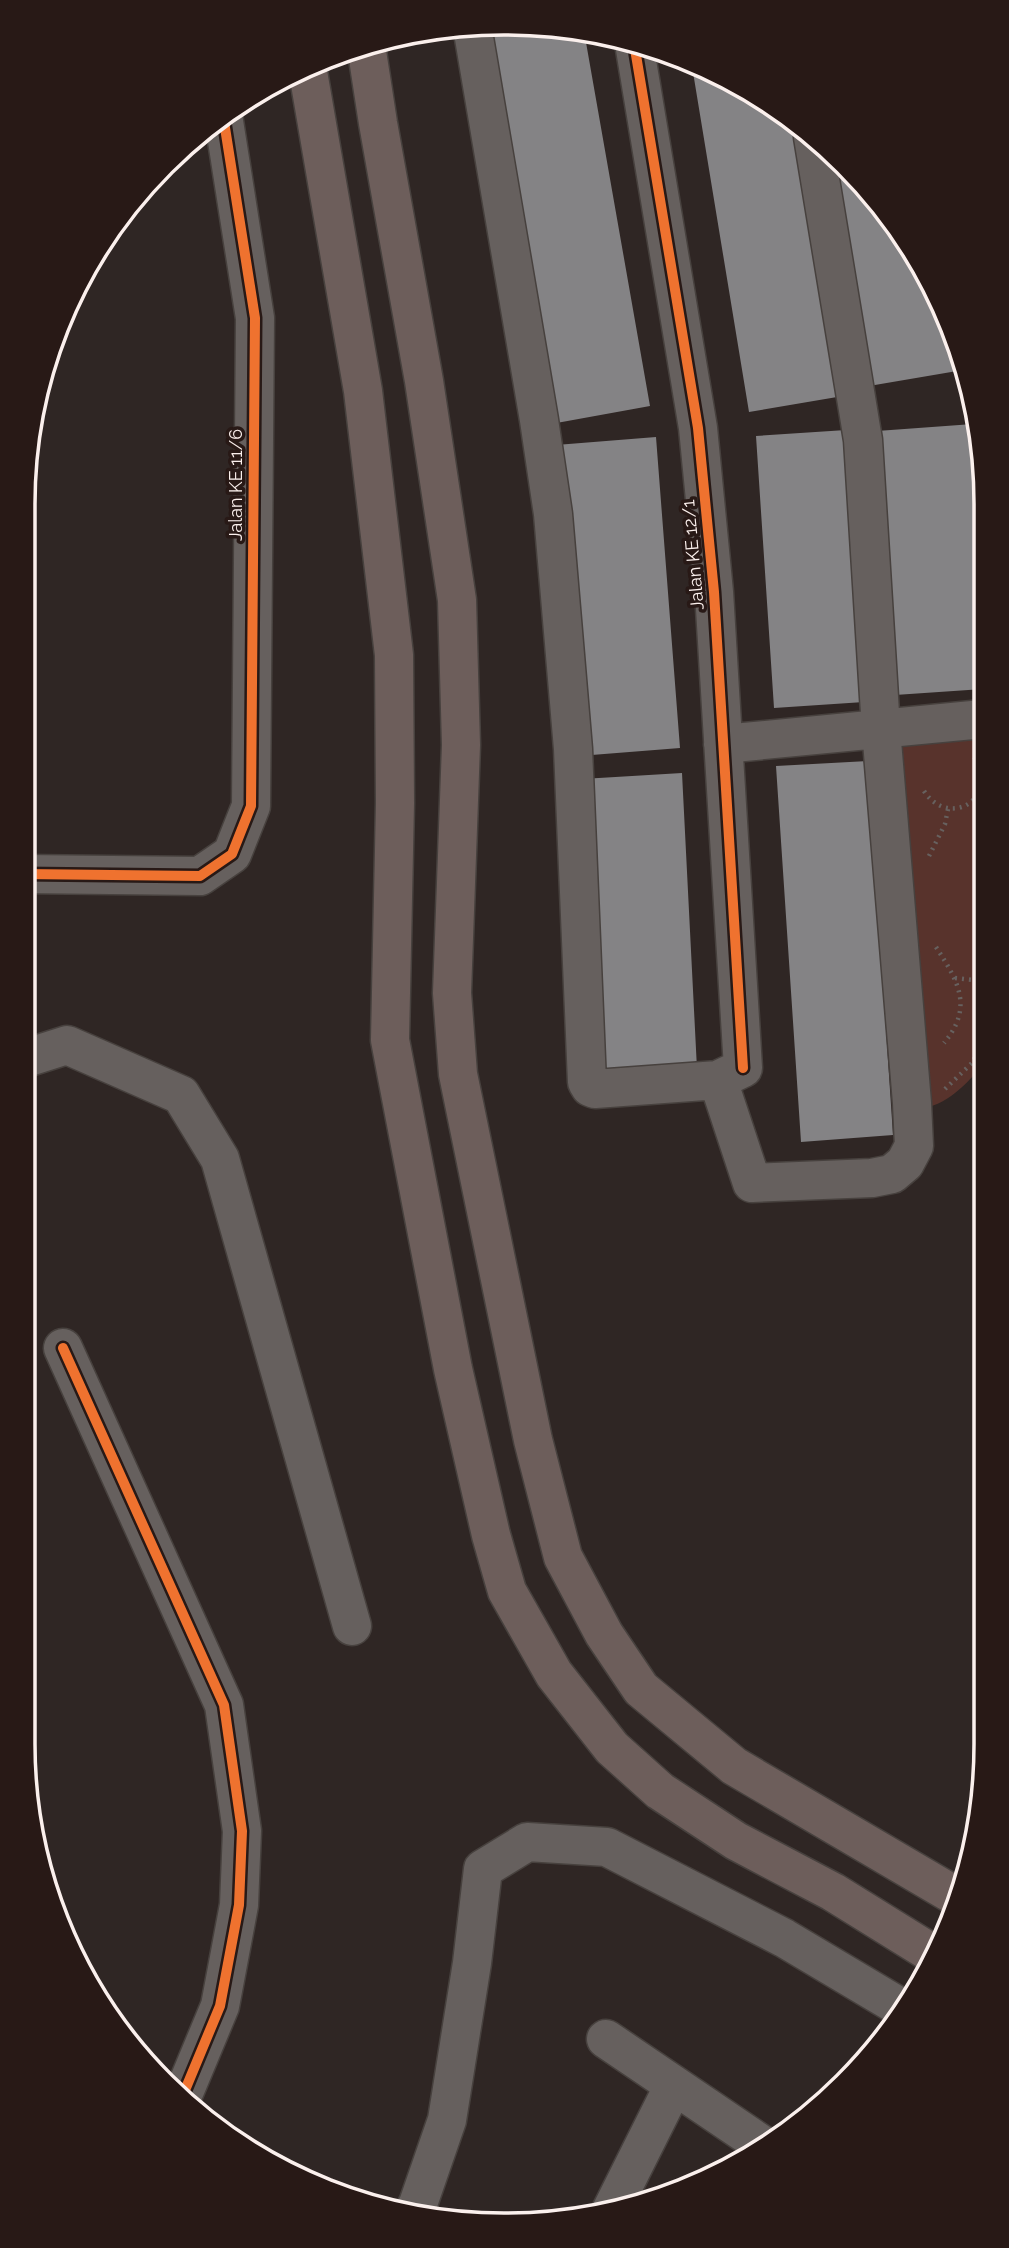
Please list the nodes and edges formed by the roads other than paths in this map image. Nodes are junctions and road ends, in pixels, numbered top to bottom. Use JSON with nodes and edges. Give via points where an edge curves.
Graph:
{"nodes":[{"id":1,"x":474,"y":36,"type":"edge"},
{"id":2,"x":636,"y":54,"type":"edge"},
{"id":3,"x":368,"y":56,"type":"edge"},
{"id":4,"x":309,"y":78,"type":"edge"},
{"id":5,"x":225,"y":128,"type":"edge"},
{"id":6,"x":816,"y":154,"type":"edge"},
{"id":7,"x":881,"y":729,"type":"junction"},
{"id":8,"x":974,"y":736,"type":"edge"},
{"id":9,"x":723,"y":744,"type":"junction"},
{"id":10,"x":35,"y":874,"type":"edge"},
{"id":11,"x":35,"y":1055,"type":"edge"},
{"id":12,"x":731,"y":1074,"type":"junction"},
{"id":13,"x":63,"y":1348,"type":"dead end"},
{"id":14,"x":352,"y":1626,"type":"dead end"},
{"id":15,"x":949,"y":1893,"type":"edge"},
{"id":16,"x":926,"y":1950,"type":"edge"},
{"id":17,"x":895,"y":2004,"type":"edge"},
{"id":18,"x":606,"y":2039,"type":"dead end"},
{"id":19,"x":674,"y":2085,"type":"junction"},
{"id":20,"x":186,"y":2088,"type":"edge"},
{"id":21,"x":755,"y":2140,"type":"edge"},
{"id":22,"x":617,"y":2199,"type":"edge"},
{"id":23,"x":418,"y":2205,"type":"edge"}],
"edges":[{"from":1,"to":12,"type":"street","via":[[552,514],[572,749],[587,1082],[595,1089]]},
{"from":2,"to":9,"type":"street","name":"Jalan KE 12/1","via":[[698,428],[715,592]]},
{"from":3,"to":15,"type":"main road","via":[[457,600],[461,745],[452,993],[458,1074],[533,1440],[564,1557],[604,1634],[641,1689],[734,1766]]},
{"from":4,"to":16,"type":"main road","via":[[363,391],[394,655],[390,1040],[453,1369],[507,1591],[554,1674],[612,1748],[660,1791],[736,1841],[833,1892]]},
{"from":5,"to":10,"type":"street","name":"Jalan KE 11/6","via":[[255,318],[251,806],[232,854],[200,876]]},
{"from":6,"to":7,"type":"street","via":[[861,429]]},
{"from":7,"to":8,"type":"street"},
{"from":7,"to":9,"type":"street"},
{"from":7,"to":12,"type":"street","name":"Jalan KE 12/1","via":[[914,1146],[892,1174],[752,1184]]},
{"from":9,"to":12,"type":"street","name":"Jalan KE 12/1"},
{"from":11,"to":14,"type":"street","via":[[67,1045],[181,1095],[220,1159]]},
{"from":13,"to":20,"type":"street","via":[[224,1705],[242,1831],[239,1905],[220,2006]]},
{"from":17,"to":23,"type":"street","via":[[784,1938],[607,1847],[527,1842],[483,1869],[447,2120]]},
{"from":18,"to":19,"type":"street"},
{"from":19,"to":21,"type":"street"},
{"from":19,"to":22,"type":"street"}]}
